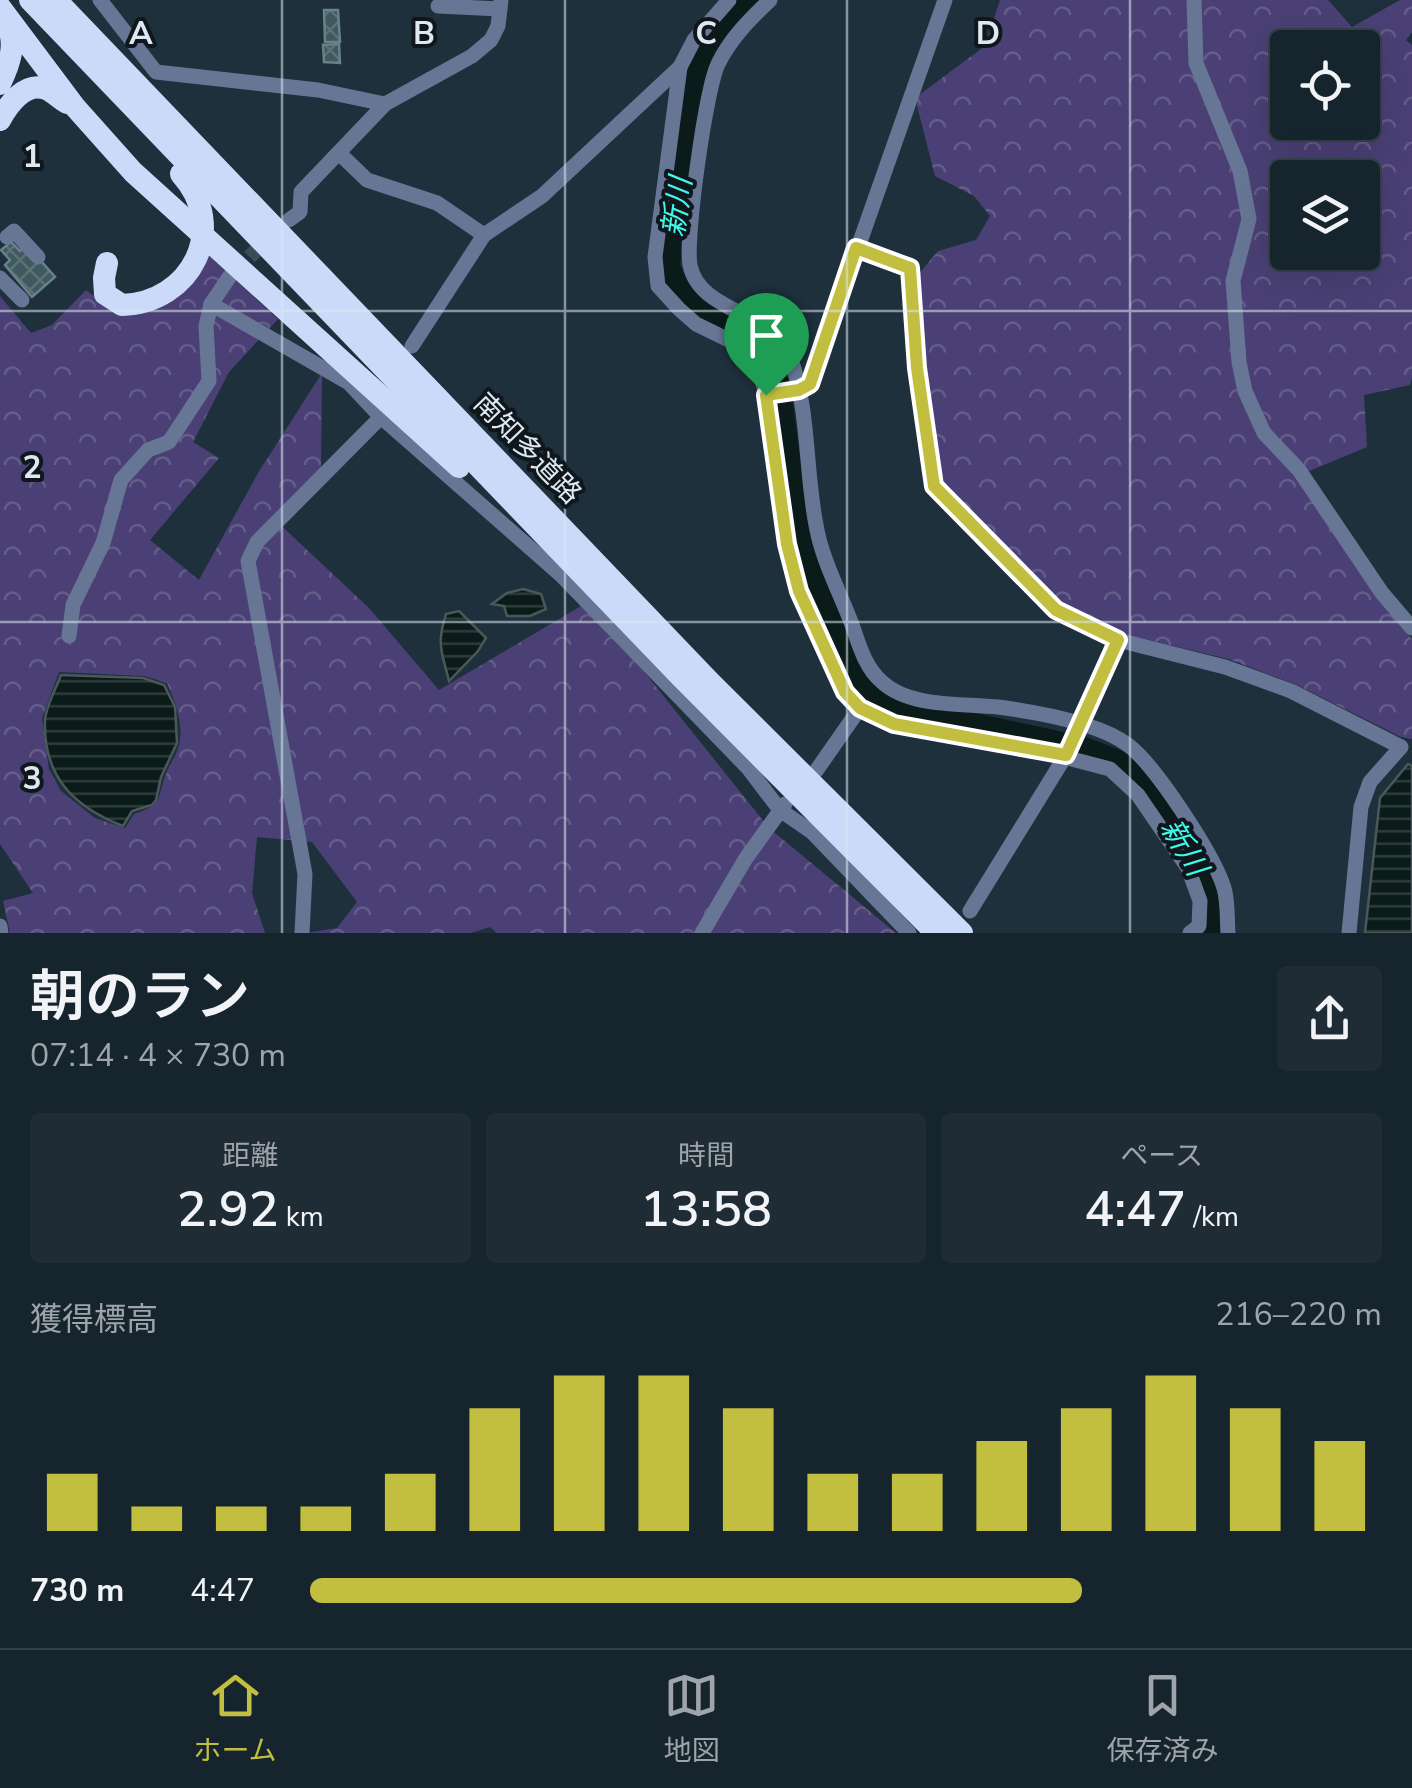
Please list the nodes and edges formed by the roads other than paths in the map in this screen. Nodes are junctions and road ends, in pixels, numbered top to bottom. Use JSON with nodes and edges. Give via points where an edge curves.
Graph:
{"nodes":[{"id":1,"x":30,"y":0,"type":"edge"},
{"id":2,"x":100,"y":0,"type":"edge"},
{"id":3,"x":728,"y":0,"type":"edge"},
{"id":4,"x":770,"y":0,"type":"edge"},
{"id":5,"x":945,"y":0,"type":"edge"},
{"id":6,"x":1194,"y":0,"type":"edge"},
{"id":7,"x":500,"y":4,"type":"edge"},
{"id":8,"x":64,"y":5,"type":"edge"},
{"id":9,"x":438,"y":6,"type":"dead end"},
{"id":10,"x":0,"y":7,"type":"edge"},
{"id":11,"x":69,"y":41,"type":"junction"},
{"id":12,"x":680,"y":66,"type":"junction"},
{"id":13,"x":0,"y":84,"type":"edge"},
{"id":14,"x":385,"y":104,"type":"junction"},
{"id":15,"x":75,"y":107,"type":"junction"},
{"id":16,"x":0,"y":120,"type":"edge"},
{"id":17,"x":339,"y":152,"type":"junction"},
{"id":18,"x":289,"y":220,"type":"dead end"},
{"id":19,"x":484,"y":234,"type":"junction"},
{"id":20,"x":7,"y":237,"type":"dead end"},
{"id":21,"x":856,"y":248,"type":"junction"},
{"id":22,"x":38,"y":256,"type":"dead end"},
{"id":23,"x":107,"y":263,"type":"dead end"},
{"id":24,"x":230,"y":276,"type":"tunnel mouth"},
{"id":25,"x":0,"y":278,"type":"edge"},
{"id":26,"x":22,"y":300,"type":"dead end"},
{"id":27,"x":210,"y":304,"type":"junction"},
{"id":28,"x":412,"y":346,"type":"dead end"},
{"id":29,"x":799,"y":390,"type":"junction"},
{"id":30,"x":766,"y":395,"type":"junction"},
{"id":31,"x":381,"y":417,"type":"junction"},
{"id":32,"x":562,"y":552,"type":"junction"},
{"id":33,"x":1412,"y":628,"type":"edge"},
{"id":34,"x":70,"y":636,"type":"dead end"},
{"id":35,"x":1118,"y":640,"type":"junction"},
{"id":36,"x":860,"y":708,"type":"junction"},
{"id":37,"x":1081,"y":724,"type":"junction"},
{"id":38,"x":1066,"y":755,"type":"junction"},
{"id":39,"x":816,"y":771,"type":"dead end"},
{"id":40,"x":782,"y":807,"type":"junction"},
{"id":41,"x":966,"y":922,"type":"edge"},
{"id":42,"x":302,"y":933,"type":"edge"},
{"id":43,"x":702,"y":933,"type":"edge"},
{"id":44,"x":909,"y":933,"type":"edge"},
{"id":45,"x":936,"y":933,"type":"edge"},
{"id":46,"x":1190,"y":933,"type":"edge"},
{"id":47,"x":1228,"y":933,"type":"edge"},
{"id":48,"x":1349,"y":933,"type":"edge"}],
"edges":[{"from":1,"to":11,"type":"highway","name":"南知多道路"},
{"from":2,"to":14,"type":"street","via":[[156,72]]},
{"from":3,"to":12,"type":"street"},
{"from":4,"to":29,"type":"street","via":[[741,28],[717,66],[690,268],[710,297],[773,331],[790,354]]},
{"from":5,"to":21,"type":"street"},
{"from":6,"to":33,"type":"street","via":[[1196,63],[1240,171],[1249,219],[1233,281],[1245,391],[1264,433],[1299,470]]},
{"from":7,"to":9,"type":"street"},
{"from":7,"to":14,"type":"street","via":[[492,40]]},
{"from":8,"to":41,"type":"highway","name":"南知多道路","via":[[711,683]]},
{"from":10,"to":13,"type":"highway","via":[[13,45]]},
{"from":10,"to":15,"type":"highway"},
{"from":11,"to":23,"type":"highway","via":[[72,57],[193,188],[205,227],[191,269],[155,300],[122,305],[105,294]]},
{"from":11,"to":32,"type":"highway","name":"南知多道路"},
{"from":12,"to":19,"type":"street","via":[[542,196]]},
{"from":12,"to":30,"type":"street","via":[[655,257],[658,286],[696,324],[756,361]]},
{"from":14,"to":17,"type":"street"},
{"from":15,"to":16,"type":"highway","via":[[36,87],[15,98]]},
{"from":15,"to":32,"type":"highway","via":[[133,172],[550,549]]},
{"from":17,"to":18,"type":"street","via":[[301,192],[300,212]]},
{"from":17,"to":19,"type":"street","via":[[367,180],[436,202]]},
{"from":19,"to":28,"type":"street"},
{"from":20,"to":22,"type":"street","via":[[14,231]]},
{"from":21,"to":29,"type":"street","via":[[810,384]]},
{"from":21,"to":35,"type":"street","via":[[910,268],[934,486],[1056,610]]},
{"from":24,"to":27,"type":"street"},
{"from":25,"to":26,"type":"street"},
{"from":27,"to":31,"type":"street","via":[[349,383]]},
{"from":27,"to":34,"type":"street","via":[[209,381],[169,442],[148,450],[121,480],[103,542],[73,605]]},
{"from":29,"to":30,"type":"street"},
{"from":29,"to":37,"type":"street","via":[[817,533],[868,667],[884,685],[922,700]]},
{"from":30,"to":36,"type":"street","via":[[799,591],[845,692]]},
{"from":31,"to":40,"type":"street","via":[[561,575]]},
{"from":31,"to":42,"type":"street","via":[[258,542],[248,561],[304,874]]},
{"from":32,"to":45,"type":"highway","name":"南知多道路"},
{"from":35,"to":37,"type":"street"},
{"from":35,"to":48,"type":"street","via":[[1291,691],[1402,747],[1370,782],[1361,807]]},
{"from":36,"to":38,"type":"street","via":[[894,724]]},
{"from":36,"to":39,"type":"street"},
{"from":37,"to":38,"type":"street"},
{"from":37,"to":47,"type":"street","via":[[1126,743],[1154,770],[1224,888]]},
{"from":38,"to":41,"type":"street"},
{"from":38,"to":46,"type":"street","via":[[1110,768],[1138,795],[1188,868],[1200,901],[1199,926]]},
{"from":40,"to":43,"type":"street"},
{"from":40,"to":44,"type":"street"}]}
